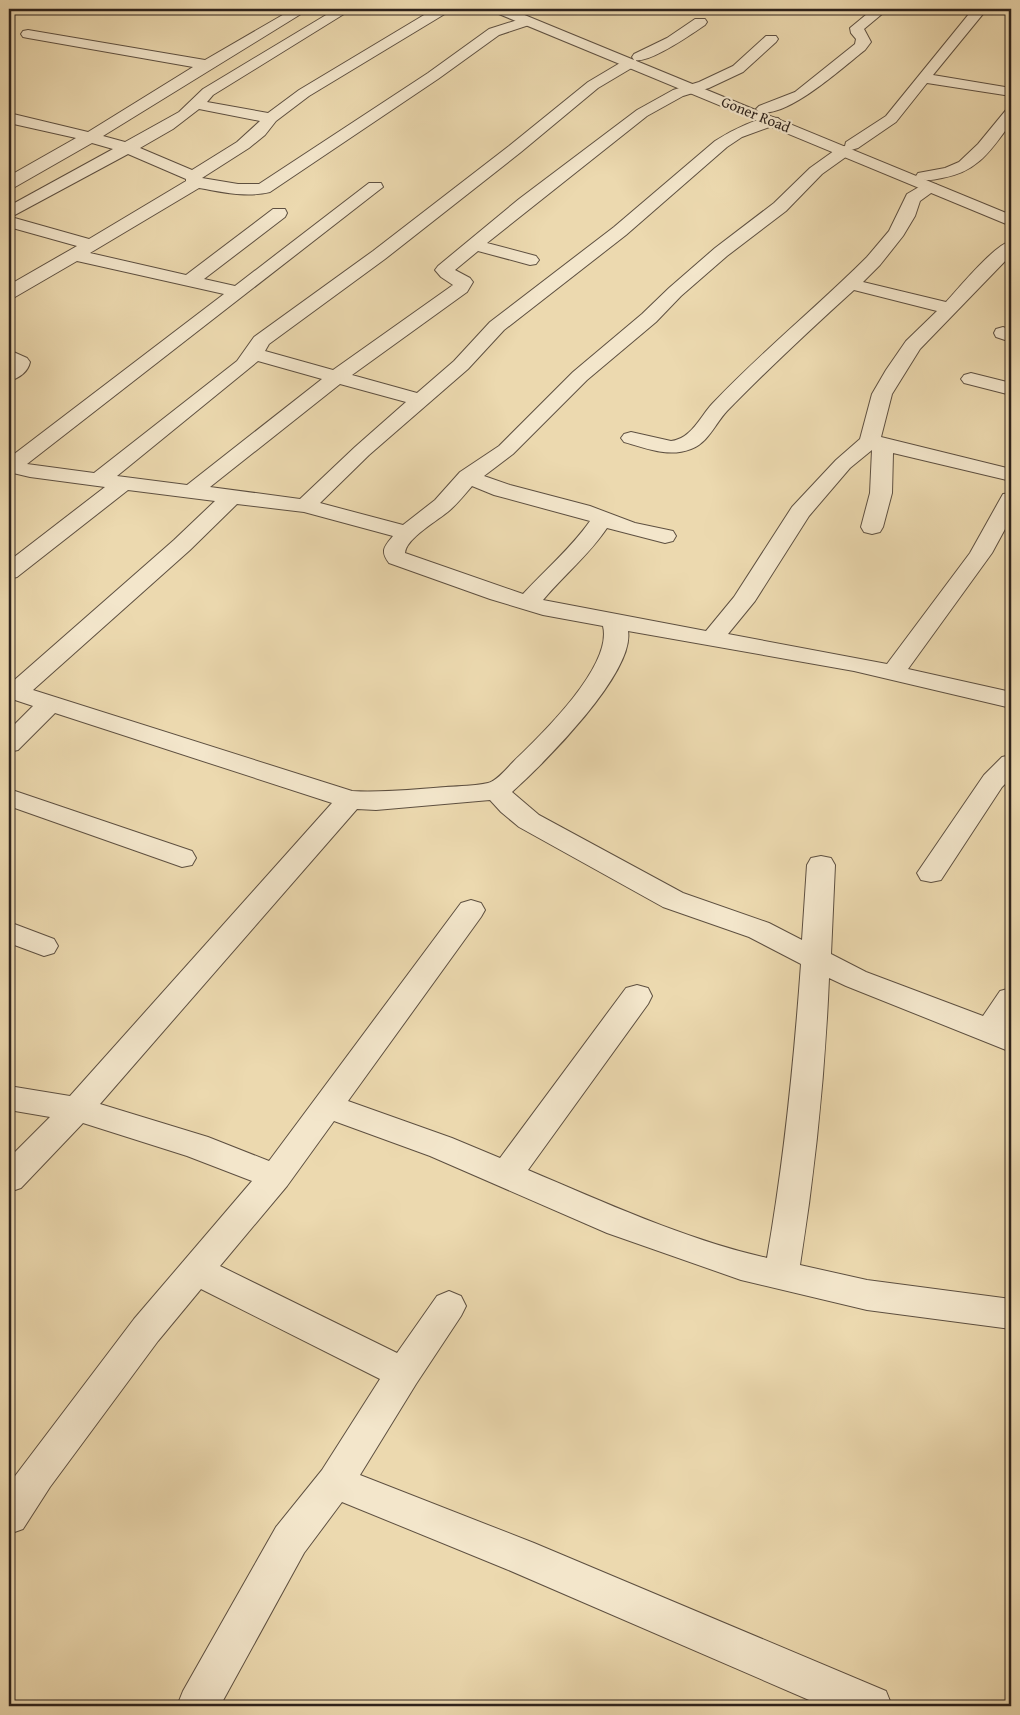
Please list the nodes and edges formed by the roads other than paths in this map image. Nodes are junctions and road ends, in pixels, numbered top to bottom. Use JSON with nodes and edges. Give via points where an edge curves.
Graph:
{"nodes":[{"id":1,"x":302,"y":9,"type":"edge"},
{"id":2,"x":345,"y":9,"type":"edge"},
{"id":3,"x":442,"y":9,"type":"edge"},
{"id":4,"x":499,"y":9,"type":"edge"},
{"id":5,"x":881,"y":9,"type":"edge"},
{"id":6,"x":980,"y":9,"type":"edge"},
{"id":7,"x":525,"y":15,"type":"edge"},
{"id":8,"x":700,"y":22,"type":"dead end"},
{"id":9,"x":28,"y":34,"type":"dead end"},
{"id":10,"x":771,"y":39,"type":"dead end"},
{"id":11,"x":634,"y":60,"type":"junction"},
{"id":12,"x":208,"y":65,"type":"junction"},
{"id":13,"x":925,"y":78,"type":"junction"},
{"id":14,"x":698,"y":86,"type":"junction"},
{"id":15,"x":1011,"y":92,"type":"edge"},
{"id":16,"x":194,"y":104,"type":"junction"},
{"id":17,"x":1011,"y":112,"type":"edge"},
{"id":18,"x":769,"y":115,"type":"junction"},
{"id":19,"x":271,"y":118,"type":"junction"},
{"id":20,"x":11,"y":121,"type":"edge"},
{"id":21,"x":90,"y":137,"type":"junction"},
{"id":22,"x":127,"y":148,"type":"junction"},
{"id":23,"x":848,"y":148,"type":"junction"},
{"id":24,"x":194,"y":179,"type":"junction"},
{"id":25,"x":927,"y":182,"type":"junction"},
{"id":26,"x":9,"y":183,"type":"edge"},
{"id":27,"x":375,"y":187,"type":"dead end"},
{"id":28,"x":1011,"y":212,"type":"edge"},
{"id":29,"x":9,"y":213,"type":"edge"},
{"id":30,"x":279,"y":213,"type":"dead end"},
{"id":31,"x":1011,"y":221,"type":"edge"},
{"id":32,"x":9,"y":222,"type":"edge"},
{"id":33,"x":92,"y":245,"type":"junction"},
{"id":34,"x":475,"y":245,"type":"junction"},
{"id":35,"x":1011,"y":246,"type":"edge"},
{"id":36,"x":76,"y":255,"type":"junction"},
{"id":37,"x":530,"y":260,"type":"dead end"},
{"id":38,"x":190,"y":281,"type":"junction"},
{"id":39,"x":850,"y":284,"type":"junction"},
{"id":40,"x":238,"y":292,"type":"junction"},
{"id":41,"x":9,"y":293,"type":"edge"},
{"id":42,"x":950,"y":309,"type":"junction"},
{"id":43,"x":253,"y":354,"type":"junction"},
{"id":44,"x":9,"y":356,"type":"edge"},
{"id":45,"x":9,"y":375,"type":"edge"},
{"id":46,"x":336,"y":377,"type":"junction"},
{"id":47,"x":971,"y":379,"type":"dead end"},
{"id":48,"x":1011,"y":389,"type":"edge"},
{"id":49,"x":422,"y":400,"type":"junction"},
{"id":50,"x":632,"y":438,"type":"dead end"},
{"id":51,"x":876,"y":442,"type":"junction"},
{"id":52,"x":10,"y":467,"type":"edge"},
{"id":53,"x":1011,"y":475,"type":"edge"},
{"id":54,"x":468,"y":477,"type":"junction"},
{"id":55,"x":98,"y":480,"type":"junction"},
{"id":56,"x":124,"y":483,"type":"junction"},
{"id":57,"x":191,"y":492,"type":"junction"},
{"id":58,"x":232,"y":497,"type":"junction"},
{"id":59,"x":1011,"y":500,"type":"edge"},
{"id":60,"x":305,"y":506,"type":"junction"},
{"id":61,"x":603,"y":518,"type":"junction"},
{"id":62,"x":872,"y":528,"type":"dead end"},
{"id":63,"x":407,"y":534,"type":"junction"},
{"id":64,"x":665,"y":536,"type":"dead end"},
{"id":65,"x":9,"y":572,"type":"edge"},
{"id":66,"x":528,"y":603,"type":"junction"},
{"id":67,"x":614,"y":621,"type":"junction"},
{"id":68,"x":712,"y":638,"type":"junction"},
{"id":69,"x":893,"y":673,"type":"junction"},
{"id":70,"x":12,"y":691,"type":"edge"},
{"id":71,"x":1011,"y":700,"type":"edge"},
{"id":72,"x":51,"y":703,"type":"junction"},
{"id":73,"x":9,"y":744,"type":"edge"},
{"id":74,"x":1011,"y":763,"type":"edge"},
{"id":75,"x":497,"y":791,"type":"junction"},
{"id":76,"x":9,"y":797,"type":"edge"},
{"id":77,"x":350,"y":800,"type":"junction"},
{"id":78,"x":182,"y":858,"type":"dead end"},
{"id":79,"x":820,"y":865,"type":"dead end"},
{"id":80,"x":930,"y":873,"type":"dead end"},
{"id":81,"x":471,"y":910,"type":"dead end"},
{"id":82,"x":9,"y":932,"type":"edge"},
{"id":83,"x":44,"y":946,"type":"dead end"},
{"id":84,"x":815,"y":958,"type":"junction"},
{"id":85,"x":637,"y":996,"type":"dead end"},
{"id":86,"x":1011,"y":998,"type":"edge"},
{"id":87,"x":1000,"y":1036,"type":"edge"},
{"id":88,"x":9,"y":1098,"type":"edge"},
{"id":89,"x":327,"y":1106,"type":"junction"},
{"id":90,"x":77,"y":1109,"type":"junction"},
{"id":91,"x":506,"y":1174,"type":"junction"},
{"id":92,"x":275,"y":1177,"type":"junction"},
{"id":93,"x":9,"y":1179,"type":"edge"},
{"id":94,"x":197,"y":1271,"type":"junction"},
{"id":95,"x":781,"y":1275,"type":"junction"},
{"id":96,"x":449,"y":1306,"type":"dead end"},
{"id":97,"x":1011,"y":1314,"type":"edge"},
{"id":98,"x":403,"y":1373,"type":"junction"},
{"id":99,"x":335,"y":1482,"type":"junction"},
{"id":100,"x":9,"y":1516,"type":"edge"},
{"id":101,"x":198,"y":1706,"type":"edge"},
{"id":102,"x":871,"y":1706,"type":"edge"}],
"edges":[{"from":1,"to":12,"type":"street"},
{"from":2,"to":16,"type":"street","via":[[208,92]]},
{"from":3,"to":19,"type":"street","via":[[304,93]]},
{"from":4,"to":7,"type":"street","name":"Goner Road"},
{"from":5,"to":18,"type":"street","via":[[857,28],[864,42],[860,47],[800,95]]},
{"from":6,"to":13,"type":"street","via":[[948,45]]},
{"from":7,"to":11,"type":"street","name":"Goner Road"},
{"from":7,"to":24,"type":"street","via":[[494,32],[264,188],[238,190]]},
{"from":8,"to":11,"type":"street"},
{"from":9,"to":12,"type":"street"},
{"from":10,"to":14,"type":"street","via":[[738,69]]},
{"from":11,"to":14,"type":"street","name":"Goner Road"},
{"from":11,"to":43,"type":"street","via":[[593,84],[379,255],[261,341]]},
{"from":12,"to":21,"type":"street"},
{"from":13,"to":15,"type":"street"},
{"from":13,"to":23,"type":"street","via":[[891,119]]},
{"from":14,"to":18,"type":"street","name":"Goner Road"},
{"from":14,"to":34,"type":"street","via":[[642,113]]},
{"from":16,"to":19,"type":"street"},
{"from":16,"to":22,"type":"street","via":[[184,115]]},
{"from":17,"to":25,"type":"street","via":[[974,157]]},
{"from":18,"to":23,"type":"street","name":"Goner Road"},
{"from":18,"to":49,"type":"street","via":[[721,144],[620,231],[497,326]]},
{"from":19,"to":24,"type":"street","via":[[243,145]]},
{"from":20,"to":21,"type":"street"},
{"from":21,"to":22,"type":"street"},
{"from":21,"to":26,"type":"street"},
{"from":22,"to":24,"type":"street"},
{"from":22,"to":29,"type":"street"},
{"from":23,"to":25,"type":"street","name":"Goner Road"},
{"from":23,"to":54,"type":"street","via":[[816,171],[780,207],[721,252],[580,376],[506,450]]},
{"from":24,"to":33,"type":"street","via":[[190,187]]},
{"from":25,"to":28,"type":"street","name":"Goner Road"},
{"from":25,"to":31,"type":"street","name":"Goner Road"},
{"from":25,"to":39,"type":"street","via":[[913,198],[908,215],[895,236]]},
{"from":27,"to":40,"type":"street"},
{"from":30,"to":38,"type":"street"},
{"from":32,"to":33,"type":"street"},
{"from":33,"to":36,"type":"street"},
{"from":34,"to":37,"type":"street"},
{"from":34,"to":46,"type":"street","via":[[444,270],[464,282],[461,288]]},
{"from":35,"to":42,"type":"street"},
{"from":36,"to":38,"type":"street"},
{"from":36,"to":41,"type":"street"},
{"from":38,"to":40,"type":"street"},
{"from":39,"to":42,"type":"street"},
{"from":39,"to":50,"type":"street","via":[[718,409],[694,439],[673,446]]},
{"from":40,"to":52,"type":"street"},
{"from":42,"to":51,"type":"street","via":[[913,345],[882,394]]},
{"from":43,"to":46,"type":"street"},
{"from":43,"to":55,"type":"street"},
{"from":44,"to":45,"type":"street","via":[[20,362]]},
{"from":46,"to":49,"type":"street"},
{"from":46,"to":57,"type":"street"},
{"from":47,"to":48,"type":"street"},
{"from":49,"to":60,"type":"street"},
{"from":51,"to":53,"type":"street"},
{"from":51,"to":62,"type":"street","via":[[880,494]]},
{"from":51,"to":68,"type":"street","via":[[844,464],[800,512],[743,601]]},
{"from":52,"to":55,"type":"street"},
{"from":54,"to":61,"type":"street","via":[[502,490]]},
{"from":54,"to":63,"type":"street","via":[[443,505]]},
{"from":55,"to":56,"type":"street"},
{"from":56,"to":57,"type":"street"},
{"from":56,"to":65,"type":"street"},
{"from":57,"to":58,"type":"street"},
{"from":58,"to":60,"type":"street"},
{"from":58,"to":70,"type":"street","via":[[182,545]]},
{"from":59,"to":69,"type":"street","via":[[981,553]]},
{"from":60,"to":63,"type":"street"},
{"from":61,"to":64,"type":"street"},
{"from":61,"to":66,"type":"street","via":[[586,544]]},
{"from":63,"to":66,"type":"street","via":[[394,549],[397,558]]},
{"from":66,"to":67,"type":"street"},
{"from":67,"to":68,"type":"street"},
{"from":67,"to":75,"type":"street","via":[[617,636],[611,658],[593,689],[554,737]]},
{"from":68,"to":69,"type":"street"},
{"from":69,"to":71,"type":"street"},
{"from":70,"to":72,"type":"street"},
{"from":72,"to":73,"type":"street"},
{"from":72,"to":77,"type":"street"},
{"from":74,"to":80,"type":"street","via":[[993,782]]},
{"from":75,"to":77,"type":"street","via":[[376,801]]},
{"from":75,"to":84,"type":"street","via":[[529,821],[673,900],[759,930]]},
{"from":76,"to":78,"type":"street"},
{"from":77,"to":90,"type":"street"},
{"from":79,"to":84,"type":"street"},
{"from":81,"to":89,"type":"street"},
{"from":82,"to":83,"type":"street"},
{"from":84,"to":87,"type":"street","via":[[856,979]]},
{"from":84,"to":95,"type":"street","via":[[812,1024]]},
{"from":85,"to":91,"type":"street"},
{"from":86,"to":87,"type":"street"},
{"from":88,"to":90,"type":"street"},
{"from":89,"to":91,"type":"street"},
{"from":89,"to":92,"type":"street"},
{"from":90,"to":92,"type":"street","via":[[197,1146]]},
{"from":90,"to":93,"type":"street"},
{"from":91,"to":95,"type":"street","via":[[619,1223],[741,1266]]},
{"from":92,"to":94,"type":"street"},
{"from":94,"to":98,"type":"street"},
{"from":94,"to":100,"type":"street","via":[[146,1330]]},
{"from":95,"to":97,"type":"street","via":[[867,1295]]},
{"from":96,"to":98,"type":"street"},
{"from":98,"to":99,"type":"street"},
{"from":99,"to":101,"type":"street","via":[[290,1540]]},
{"from":99,"to":102,"type":"street","via":[[520,1556]]}]}
